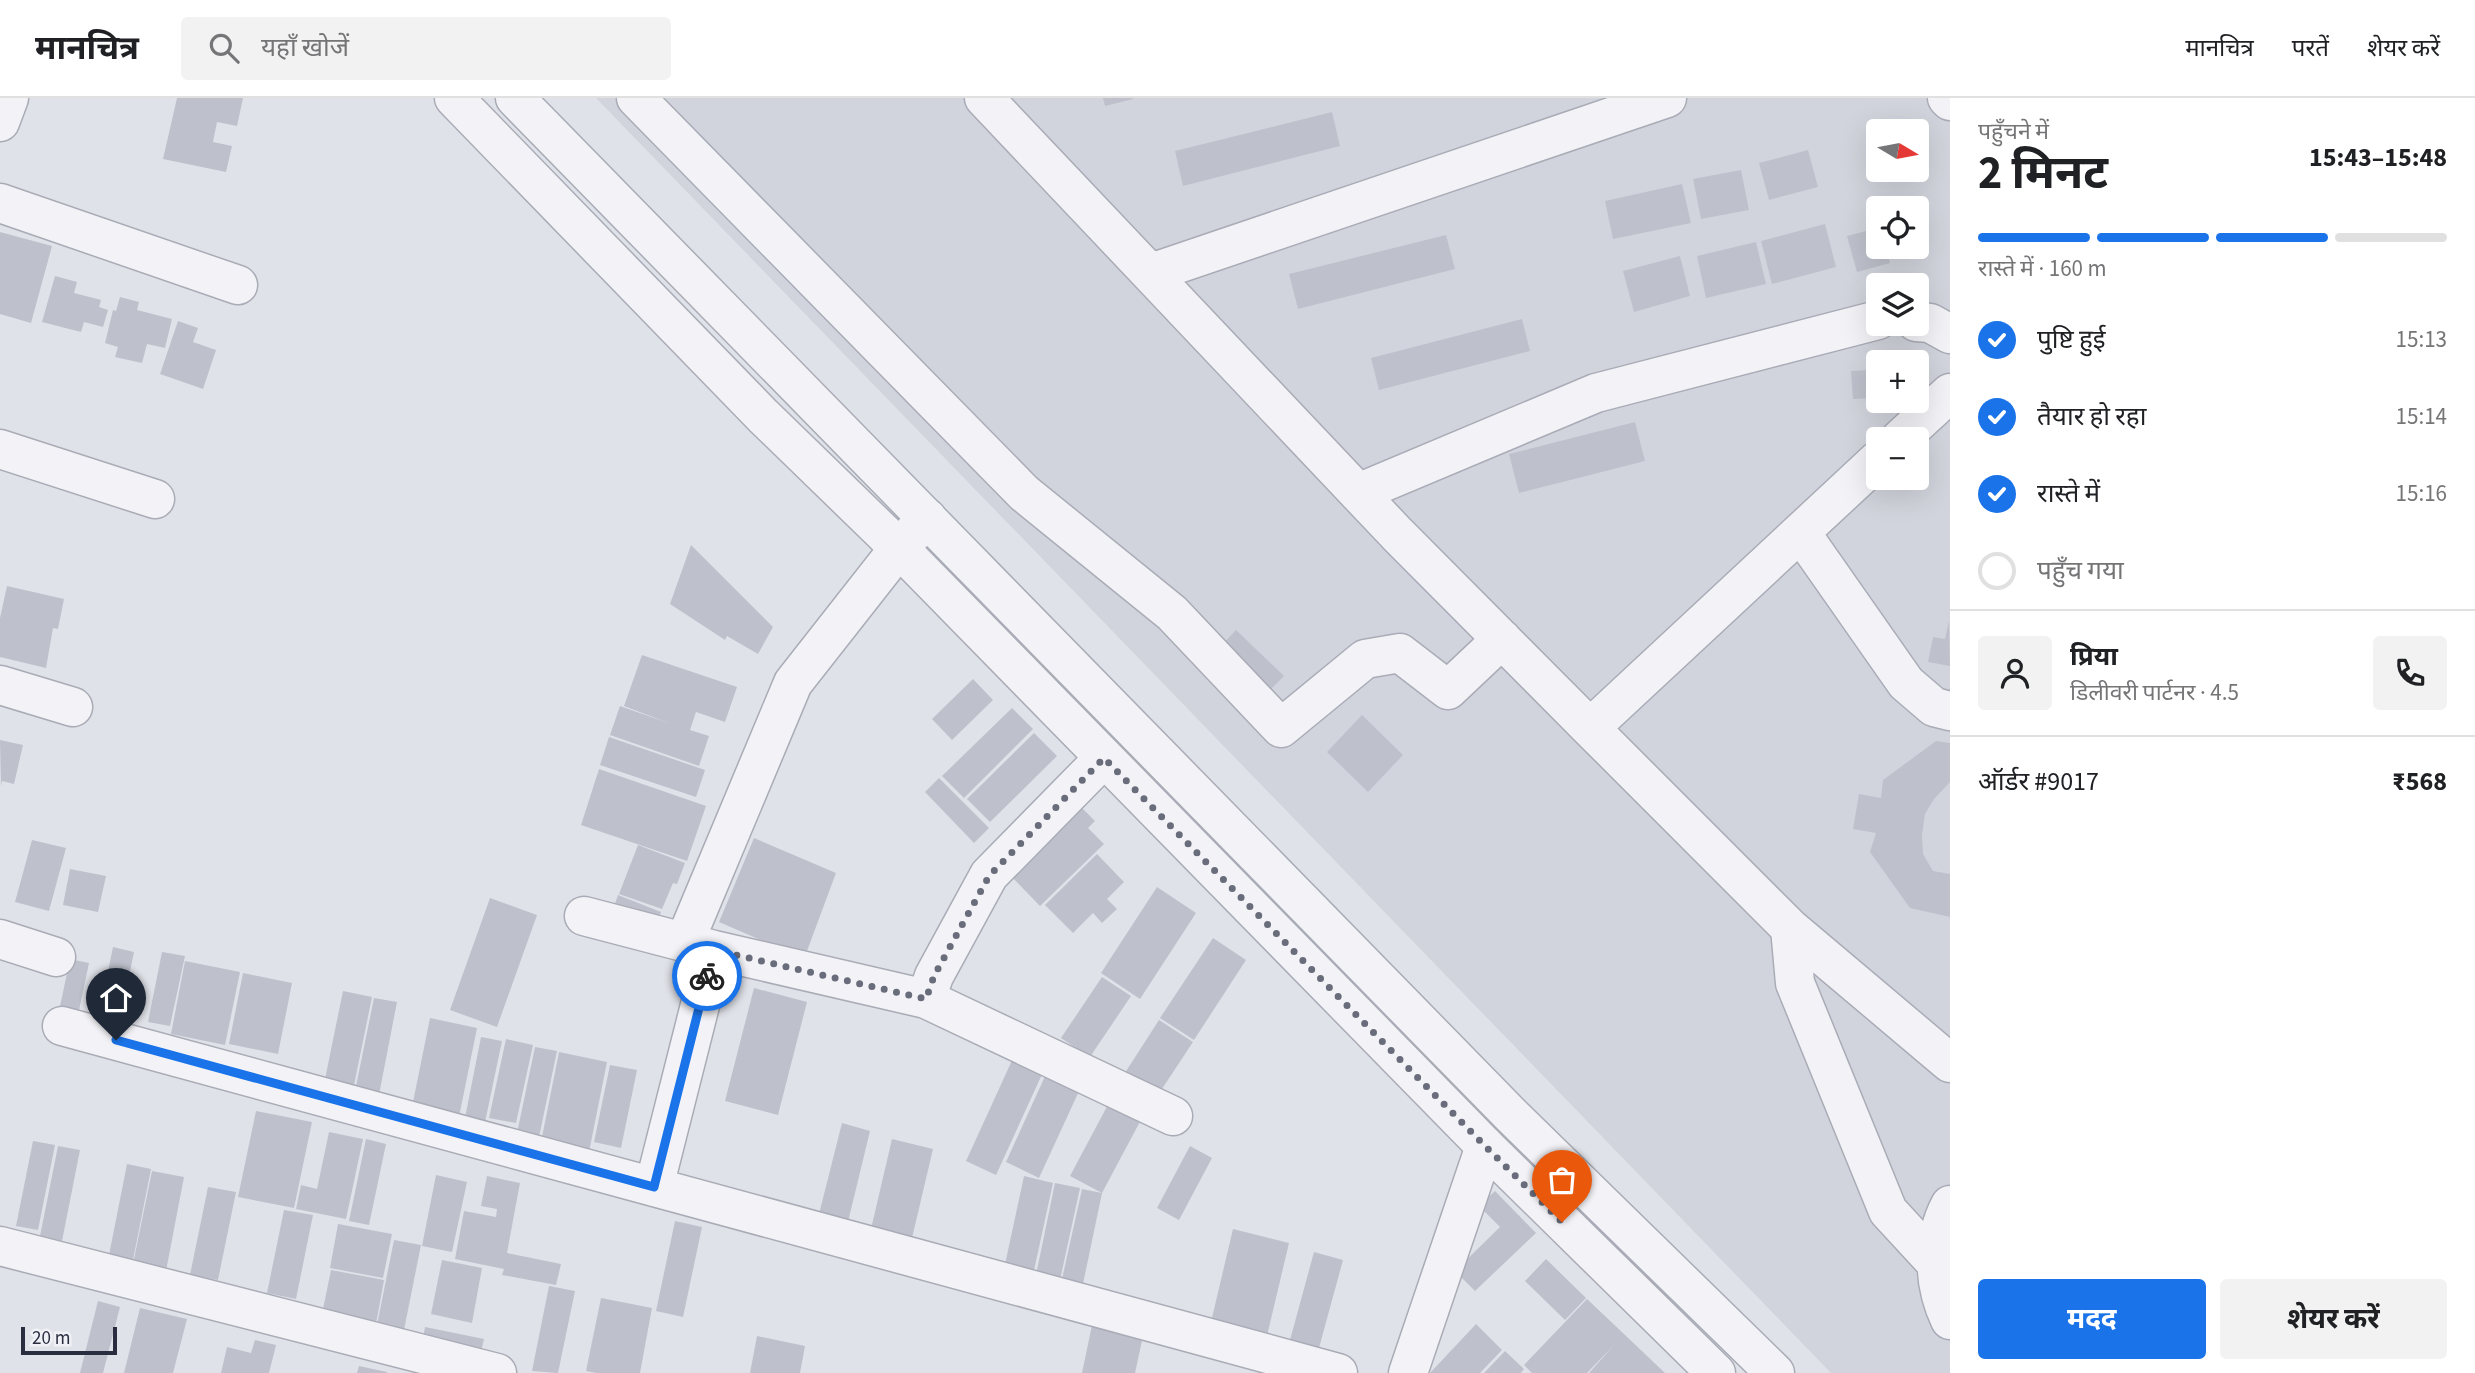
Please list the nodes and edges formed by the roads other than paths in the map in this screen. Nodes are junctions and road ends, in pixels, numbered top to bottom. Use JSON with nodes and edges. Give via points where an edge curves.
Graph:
{"nodes":[{"id":1,"x":454,"y":98,"type":"edge"},
{"id":2,"x":515,"y":98,"type":"edge"},
{"id":3,"x":636,"y":98,"type":"edge"},
{"id":4,"x":984,"y":98,"type":"edge"},
{"id":5,"x":1667,"y":98,"type":"edge"},
{"id":6,"x":0,"y":203,"type":"edge"},
{"id":7,"x":1151,"y":273,"type":"junction"},
{"id":8,"x":238,"y":285,"type":"dead end"},
{"id":9,"x":1866,"y":323,"type":"edge"},
{"id":10,"x":1929,"y":323,"type":"edge"},
{"id":11,"x":1950,"y":334,"type":"edge"},
{"id":12,"x":1950,"y":393,"type":"edge"},
{"id":13,"x":1913,"y":427,"type":"edge"},
{"id":14,"x":0,"y":449,"type":"edge"},
{"id":15,"x":1866,"y":471,"type":"edge"},
{"id":16,"x":1358,"y":493,"type":"junction"},
{"id":17,"x":155,"y":499,"type":"dead end"},
{"id":18,"x":927,"y":518,"type":"junction"},
{"id":19,"x":1801,"y":533,"type":"junction"},
{"id":20,"x":900,"y":548,"type":"junction"},
{"id":21,"x":1502,"y":639,"type":"junction"},
{"id":22,"x":0,"y":685,"type":"edge"},
{"id":23,"x":73,"y":707,"type":"dead end"},
{"id":24,"x":1950,"y":711,"type":"edge"},
{"id":25,"x":1590,"y":728,"type":"junction"},
{"id":26,"x":1104,"y":758,"type":"junction"},
{"id":27,"x":584,"y":916,"type":"dead end"},
{"id":28,"x":1790,"y":928,"type":"junction"},
{"id":29,"x":0,"y":939,"type":"edge"},
{"id":30,"x":699,"y":946,"type":"junction"},
{"id":31,"x":56,"y":957,"type":"dead end"},
{"id":32,"x":926,"y":999,"type":"junction"},
{"id":33,"x":62,"y":1026,"type":"dead end"},
{"id":34,"x":1950,"y":1063,"type":"edge"},
{"id":35,"x":1173,"y":1116,"type":"dead end"},
{"id":36,"x":1485,"y":1146,"type":"junction"},
{"id":37,"x":654,"y":1187,"type":"junction"},
{"id":38,"x":1950,"y":1205,"type":"edge"},
{"id":39,"x":0,"y":1246,"type":"edge"},
{"id":40,"x":1935,"y":1262,"type":"junction"},
{"id":41,"x":1950,"y":1320,"type":"edge"},
{"id":42,"x":497,"y":1373,"type":"edge"},
{"id":43,"x":1338,"y":1373,"type":"edge"},
{"id":44,"x":1408,"y":1373,"type":"edge"},
{"id":45,"x":1716,"y":1373,"type":"edge"},
{"id":46,"x":1775,"y":1373,"type":"edge"}],
"edges":[{"from":1,"to":20,"type":"street","via":[[763,416]]},
{"from":2,"to":18,"type":"street"},
{"from":3,"to":21,"type":"street","via":[[1024,493],[1172,613],[1281,728],[1365,659],[1400,653],[1448,690]]},
{"from":4,"to":7,"type":"street"},
{"from":5,"to":7,"type":"street"},
{"from":6,"to":8,"type":"street"},
{"from":7,"to":16,"type":"street"},
{"from":9,"to":16,"type":"street","via":[[1596,393]]},
{"from":10,"to":11,"type":"street"},
{"from":12,"to":13,"type":"street"},
{"from":14,"to":17,"type":"street"},
{"from":15,"to":19,"type":"street"},
{"from":16,"to":21,"type":"street"},
{"from":18,"to":20,"type":"street"},
{"from":18,"to":46,"type":"street","via":[[1511,1115]]},
{"from":19,"to":24,"type":"street","via":[[1906,683],[1934,707]]},
{"from":19,"to":25,"type":"street"},
{"from":20,"to":26,"type":"street"},
{"from":20,"to":30,"type":"street","via":[[793,683]]},
{"from":21,"to":25,"type":"street"},
{"from":22,"to":23,"type":"street"},
{"from":25,"to":28,"type":"street"},
{"from":26,"to":32,"type":"street","via":[[989,876]]},
{"from":26,"to":36,"type":"street"},
{"from":27,"to":30,"type":"street"},
{"from":28,"to":34,"type":"street"},
{"from":28,"to":40,"type":"street","via":[[1795,983],[1888,1211]]},
{"from":29,"to":31,"type":"street"},
{"from":30,"to":32,"type":"street"},
{"from":30,"to":37,"type":"street"},
{"from":32,"to":35,"type":"street"},
{"from":33,"to":37,"type":"street"},
{"from":36,"to":44,"type":"street"},
{"from":36,"to":45,"type":"street"},
{"from":37,"to":43,"type":"street"},
{"from":38,"to":40,"type":"street","via":[[1942,1219]]},
{"from":39,"to":42,"type":"street"},
{"from":40,"to":41,"type":"street","via":[[1941,1301]]}]}
